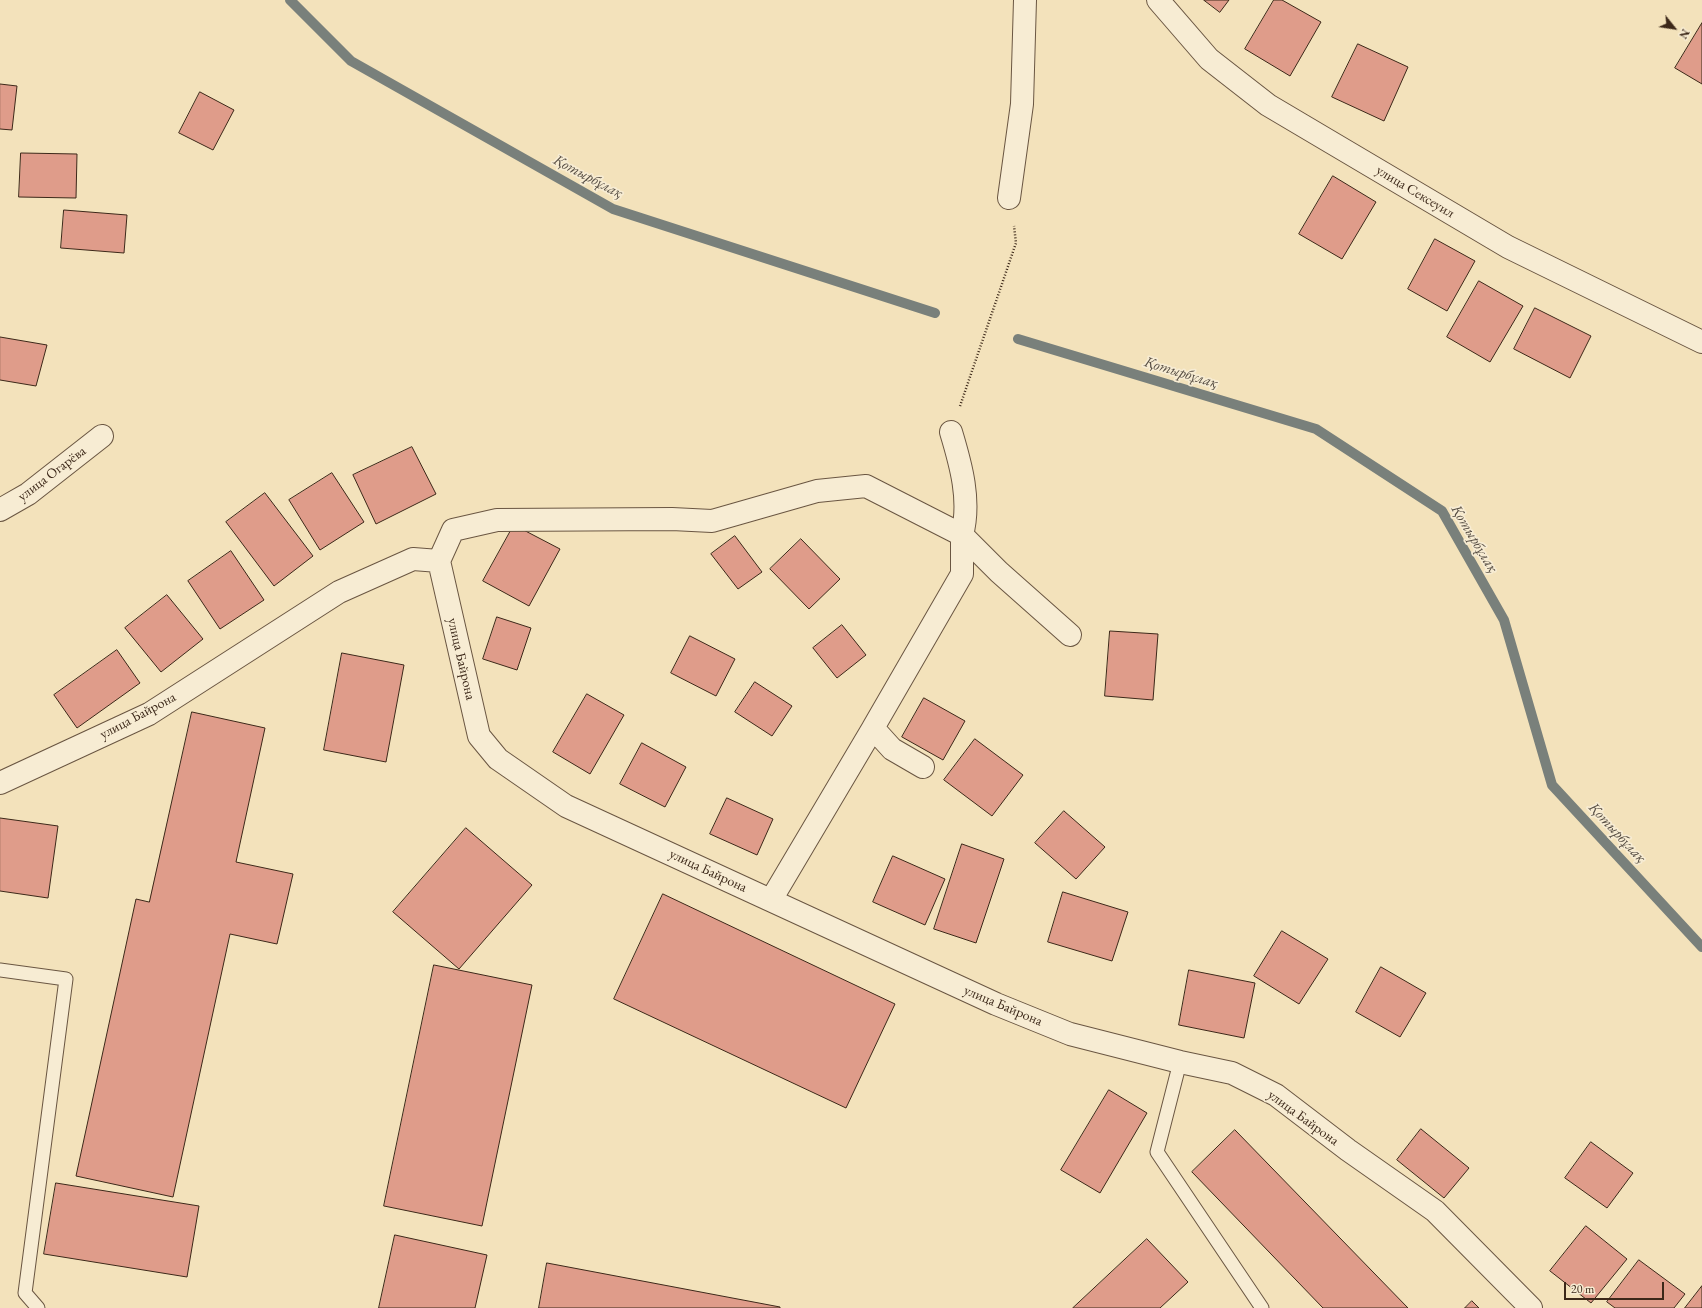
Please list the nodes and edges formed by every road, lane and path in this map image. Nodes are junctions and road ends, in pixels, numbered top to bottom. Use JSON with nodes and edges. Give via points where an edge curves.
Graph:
{"nodes":[{"id":1,"x":1025,"y":0,"type":"edge"},
{"id":2,"x":1158,"y":0,"type":"edge"},
{"id":3,"x":1009,"y":198,"type":"joint"},
{"id":4,"x":1702,"y":342,"type":"edge"},
{"id":5,"x":951,"y":432,"type":"joint"},
{"id":6,"x":102,"y":436,"type":"dead end"},
{"id":7,"x":0,"y":510,"type":"edge"},
{"id":8,"x":962,"y":535,"type":"junction"},
{"id":9,"x":439,"y":561,"type":"junction"},
{"id":10,"x":1070,"y":635,"type":"dead end"},
{"id":11,"x":873,"y":728,"type":"junction"},
{"id":12,"x":923,"y":767,"type":"dead end"},
{"id":13,"x":0,"y":783,"type":"edge"},
{"id":14,"x":771,"y":900,"type":"junction"},
{"id":15,"x":0,"y":970,"type":"edge"},
{"id":16,"x":1180,"y":1062,"type":"junction"},
{"id":17,"x":38,"y":1308,"type":"edge"},
{"id":18,"x":1262,"y":1308,"type":"edge"},
{"id":19,"x":1531,"y":1308,"type":"edge"}],
"edges":[{"from":1,"to":3,"type":"street","via":[[1022,104]]},
{"from":2,"to":4,"type":"street","name":"улица Сексеуил","via":[[1209,59],[1268,105],[1508,247]]},
{"from":3,"to":5,"type":"path","via":[[1016,243]]},
{"from":5,"to":8,"type":"street","via":[[962,469],[966,519]]},
{"from":6,"to":7,"type":"street","name":"улица Огарёва","via":[[28,494]]},
{"from":8,"to":9,"type":"street","via":[[866,486],[817,491],[712,521],[497,520],[452,530]]},
{"from":8,"to":10,"type":"street","via":[[999,572]]},
{"from":8,"to":11,"type":"street","via":[[962,574]]},
{"from":9,"to":13,"type":"street","name":"улица Байрона","via":[[413,559],[339,592],[149,714]]},
{"from":9,"to":14,"type":"street","name":"улица Байрона","via":[[480,736],[498,759],[566,806]]},
{"from":11,"to":12,"type":"street","via":[[892,749]]},
{"from":11,"to":14,"type":"street"},
{"from":14,"to":16,"type":"street","name":"улица Байрона","via":[[996,1004],[1070,1034]]},
{"from":15,"to":17,"type":"lane","via":[[66,980],[25,1293]]},
{"from":16,"to":18,"type":"lane","via":[[1157,1152]]},
{"from":16,"to":19,"type":"street","name":"улица Байрона","via":[[1232,1073],[1276,1095],[1435,1211]]}]}
